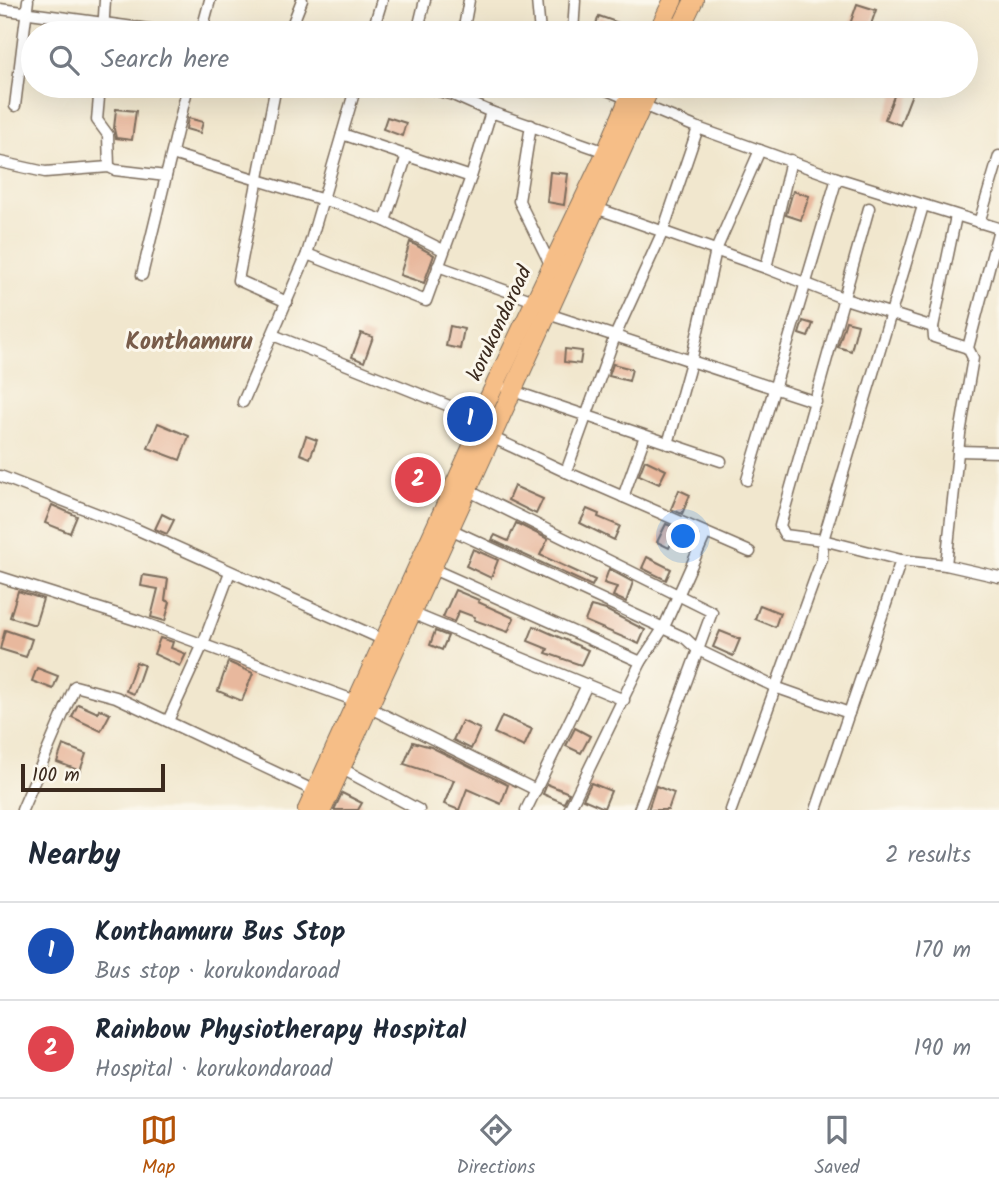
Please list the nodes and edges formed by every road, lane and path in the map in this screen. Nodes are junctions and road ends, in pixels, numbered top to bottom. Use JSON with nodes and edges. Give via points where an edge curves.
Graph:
{"nodes":[{"id":1,"x":28,"y":0,"type":"edge"},
{"id":2,"x":106,"y":0,"type":"edge"},
{"id":3,"x":210,"y":0,"type":"edge"},
{"id":4,"x":302,"y":0,"type":"edge"},
{"id":5,"x":382,"y":0,"type":"edge"},
{"id":6,"x":425,"y":0,"type":"edge"},
{"id":7,"x":469,"y":0,"type":"edge"},
{"id":8,"x":537,"y":0,"type":"edge"},
{"id":9,"x":575,"y":0,"type":"edge"},
{"id":10,"x":673,"y":0,"type":"edge"},
{"id":11,"x":694,"y":0,"type":"edge"},
{"id":12,"x":0,"y":9,"type":"edge"},
{"id":13,"x":26,"y":13,"type":"junction"},
{"id":14,"x":25,"y":21,"type":"edge"},
{"id":15,"x":68,"y":21,"type":"edge"},
{"id":16,"x":104,"y":21,"type":"edge"},
{"id":17,"x":204,"y":21,"type":"edge"},
{"id":18,"x":294,"y":21,"type":"edge"},
{"id":19,"x":376,"y":21,"type":"edge"},
{"id":20,"x":420,"y":21,"type":"edge"},
{"id":21,"x":465,"y":21,"type":"edge"},
{"id":22,"x":539,"y":21,"type":"edge"},
{"id":23,"x":574,"y":21,"type":"edge"},
{"id":24,"x":663,"y":21,"type":"edge"},
{"id":25,"x":684,"y":21,"type":"edge"},
{"id":26,"x":21,"y":55,"type":"edge"},
{"id":27,"x":99,"y":98,"type":"edge"},
{"id":28,"x":185,"y":98,"type":"edge"},
{"id":29,"x":274,"y":98,"type":"edge"},
{"id":30,"x":352,"y":98,"type":"edge"},
{"id":31,"x":467,"y":98,"type":"edge"},
{"id":32,"x":634,"y":98,"type":"edge"},
{"id":33,"x":634,"y":98,"type":"edge"},
{"id":34,"x":639,"y":98,"type":"edge"},
{"id":35,"x":15,"y":106,"type":"dead end"},
{"id":36,"x":491,"y":113,"type":"junction"},
{"id":37,"x":531,"y":125,"type":"junction"},
{"id":38,"x":698,"y":128,"type":"junction"},
{"id":39,"x":342,"y":134,"type":"junction"},
{"id":40,"x":760,"y":150,"type":"junction"},
{"id":41,"x":606,"y":152,"type":"junction"},
{"id":42,"x":172,"y":155,"type":"junction"},
{"id":43,"x":407,"y":155,"type":"junction"},
{"id":44,"x":999,"y":156,"type":"edge"},
{"id":45,"x":790,"y":160,"type":"junction"},
{"id":46,"x":0,"y":162,"type":"edge"},
{"id":47,"x":109,"y":167,"type":"junction"},
{"id":48,"x":166,"y":176,"type":"junction"},
{"id":49,"x":471,"y":177,"type":"junction"},
{"id":50,"x":836,"y":178,"type":"junction"},
{"id":51,"x":257,"y":179,"type":"junction"},
{"id":52,"x":323,"y":199,"type":"junction"},
{"id":53,"x":588,"y":205,"type":"junction"},
{"id":54,"x":923,"y":206,"type":"junction"},
{"id":55,"x":869,"y":208,"type":"dead end"},
{"id":56,"x":956,"y":216,"type":"junction"},
{"id":57,"x":385,"y":221,"type":"junction"},
{"id":58,"x":979,"y":223,"type":"junction"},
{"id":59,"x":999,"y":228,"type":"edge"},
{"id":60,"x":663,"y":231,"type":"junction"},
{"id":61,"x":443,"y":250,"type":"junction"},
{"id":62,"x":716,"y":250,"type":"junction"},
{"id":63,"x":307,"y":254,"type":"junction"},
{"id":64,"x":551,"y":265,"type":"junction"},
{"id":65,"x":438,"y":266,"type":"junction"},
{"id":66,"x":766,"y":268,"type":"junction"},
{"id":67,"x":142,"y":275,"type":"dead end"},
{"id":68,"x":804,"y":283,"type":"junction"},
{"id":69,"x":845,"y":299,"type":"junction"},
{"id":70,"x":287,"y":302,"type":"junction"},
{"id":71,"x":538,"y":308,"type":"junction"},
{"id":72,"x":891,"y":313,"type":"junction"},
{"id":73,"x":933,"y":327,"type":"junction"},
{"id":74,"x":273,"y":335,"type":"junction"},
{"id":75,"x":615,"y":336,"type":"junction"},
{"id":76,"x":968,"y":348,"type":"junction"},
{"id":77,"x":691,"y":362,"type":"junction"},
{"id":78,"x":495,"y":385,"type":"junction"},
{"id":79,"x":774,"y":389,"type":"junction"},
{"id":80,"x":513,"y":391,"type":"junction"},
{"id":81,"x":243,"y":402,"type":"dead end"},
{"id":82,"x":816,"y":402,"type":"junction"},
{"id":83,"x":586,"y":417,"type":"junction"},
{"id":84,"x":483,"y":429,"type":"junction"},
{"id":85,"x":645,"y":436,"type":"junction"},
{"id":86,"x":668,"y":444,"type":"junction"},
{"id":87,"x":958,"y":451,"type":"junction"},
{"id":88,"x":999,"y":452,"type":"edge"},
{"id":89,"x":721,"y":461,"type":"dead end"},
{"id":90,"x":566,"y":472,"type":"junction"},
{"id":91,"x":0,"y":476,"type":"edge"},
{"id":92,"x":747,"y":480,"type":"dead end"},
{"id":93,"x":461,"y":487,"type":"junction"},
{"id":94,"x":623,"y":498,"type":"junction"},
{"id":95,"x":444,"y":526,"type":"junction"},
{"id":96,"x":706,"y":533,"type":"junction"},
{"id":97,"x":823,"y":540,"type":"junction"},
{"id":98,"x":750,"y":552,"type":"dead end"},
{"id":99,"x":901,"y":560,"type":"junction"},
{"id":100,"x":946,"y":565,"type":"junction"},
{"id":101,"x":426,"y":566,"type":"junction"},
{"id":102,"x":230,"y":572,"type":"junction"},
{"id":103,"x":0,"y":577,"type":"edge"},
{"id":104,"x":999,"y":577,"type":"edge"},
{"id":105,"x":678,"y":595,"type":"junction"},
{"id":106,"x":405,"y":610,"type":"junction"},
{"id":107,"x":663,"y":628,"type":"junction"},
{"id":108,"x":384,"y":640,"type":"junction"},
{"id":109,"x":203,"y":645,"type":"junction"},
{"id":110,"x":698,"y":650,"type":"junction"},
{"id":111,"x":641,"y":662,"type":"junction"},
{"id":112,"x":587,"y":685,"type":"junction"},
{"id":113,"x":775,"y":687,"type":"junction"},
{"id":114,"x":624,"y":700,"type":"junction"},
{"id":115,"x":363,"y":705,"type":"junction"},
{"id":116,"x":849,"y":713,"type":"junction"},
{"id":117,"x":168,"y":721,"type":"junction"},
{"id":118,"x":335,"y":765,"type":"junction"},
{"id":119,"x":536,"y":790,"type":"junction"},
{"id":120,"x":315,"y":792,"type":"junction"},
{"id":121,"x":819,"y":808,"type":"edge"},
{"id":122,"x":22,"y":810,"type":"edge"},
{"id":123,"x":307,"y":810,"type":"edge"},
{"id":124,"x":322,"y":810,"type":"edge"},
{"id":125,"x":419,"y":810,"type":"edge"},
{"id":126,"x":526,"y":810,"type":"edge"},
{"id":127,"x":569,"y":810,"type":"edge"},
{"id":128,"x":639,"y":810,"type":"edge"},
{"id":129,"x":732,"y":810,"type":"edge"}],
"edges":[{"from":1,"to":13,"type":"street"},
{"from":2,"to":16,"type":"street"},
{"from":3,"to":17,"type":"street"},
{"from":4,"to":18,"type":"street"},
{"from":5,"to":19,"type":"street"},
{"from":6,"to":20,"type":"street"},
{"from":7,"to":21,"type":"street"},
{"from":8,"to":22,"type":"street"},
{"from":9,"to":23,"type":"street"},
{"from":10,"to":24,"type":"main road"},
{"from":11,"to":25,"type":"main road"},
{"from":12,"to":13,"type":"street"},
{"from":13,"to":14,"type":"street"},
{"from":13,"to":15,"type":"street"},
{"from":26,"to":35,"type":"street"},
{"from":27,"to":47,"type":"street","via":[[97,120],[108,135]]},
{"from":28,"to":42,"type":"street"},
{"from":29,"to":51,"type":"street"},
{"from":30,"to":39,"type":"street"},
{"from":31,"to":36,"type":"street"},
{"from":32,"to":41,"type":"main road","name":"korukondaroad"},
{"from":33,"to":53,"type":"main road"},
{"from":34,"to":38,"type":"street"},
{"from":36,"to":37,"type":"street"},
{"from":36,"to":49,"type":"street"},
{"from":37,"to":41,"type":"street"},
{"from":37,"to":64,"type":"street","via":[[519,201]]},
{"from":38,"to":40,"type":"street"},
{"from":38,"to":60,"type":"street"},
{"from":39,"to":43,"type":"street"},
{"from":39,"to":52,"type":"street"},
{"from":40,"to":45,"type":"street"},
{"from":40,"to":62,"type":"street"},
{"from":41,"to":53,"type":"main road","name":"korukondaroad"},
{"from":42,"to":48,"type":"street"},
{"from":42,"to":51,"type":"street"},
{"from":43,"to":49,"type":"street"},
{"from":43,"to":57,"type":"street"},
{"from":44,"to":58,"type":"street"},
{"from":45,"to":50,"type":"street"},
{"from":45,"to":66,"type":"street"},
{"from":46,"to":47,"type":"street","via":[[45,172]]},
{"from":47,"to":48,"type":"street"},
{"from":48,"to":67,"type":"street"},
{"from":49,"to":61,"type":"street"},
{"from":50,"to":54,"type":"street"},
{"from":50,"to":68,"type":"street"},
{"from":51,"to":52,"type":"street"},
{"from":51,"to":70,"type":"street","via":[[237,280]]},
{"from":52,"to":57,"type":"street"},
{"from":52,"to":63,"type":"street"},
{"from":53,"to":60,"type":"street"},
{"from":53,"to":64,"type":"main road","name":"korukondaroad"},
{"from":53,"to":71,"type":"main road"},
{"from":54,"to":56,"type":"street"},
{"from":54,"to":72,"type":"street"},
{"from":55,"to":69,"type":"street"},
{"from":56,"to":58,"type":"street"},
{"from":56,"to":73,"type":"street"},
{"from":57,"to":61,"type":"street"},
{"from":58,"to":59,"type":"street"},
{"from":59,"to":76,"type":"street"},
{"from":60,"to":62,"type":"street"},
{"from":60,"to":75,"type":"street"},
{"from":61,"to":65,"type":"street"},
{"from":62,"to":66,"type":"street"},
{"from":62,"to":77,"type":"street"},
{"from":63,"to":65,"type":"street","via":[[426,301]]},
{"from":63,"to":70,"type":"street"},
{"from":64,"to":71,"type":"main road","name":"korukondaroad"},
{"from":65,"to":71,"type":"street"},
{"from":66,"to":68,"type":"street"},
{"from":68,"to":69,"type":"street"},
{"from":68,"to":79,"type":"street"},
{"from":69,"to":72,"type":"street"},
{"from":69,"to":82,"type":"street"},
{"from":70,"to":74,"type":"street"},
{"from":71,"to":75,"type":"street"},
{"from":71,"to":78,"type":"main road","name":"korukondaroad"},
{"from":71,"to":80,"type":"main road"},
{"from":72,"to":73,"type":"street"},
{"from":72,"to":97,"type":"street"},
{"from":73,"to":76,"type":"street","via":[[934,337]]},
{"from":74,"to":81,"type":"street"},
{"from":74,"to":84,"type":"street"},
{"from":75,"to":77,"type":"street"},
{"from":75,"to":83,"type":"street"},
{"from":76,"to":87,"type":"street","via":[[973,358]]},
{"from":77,"to":79,"type":"street"},
{"from":77,"to":86,"type":"street"},
{"from":78,"to":80,"type":"street"},
{"from":78,"to":84,"type":"main road","name":"korukondaroad"},
{"from":79,"to":82,"type":"street"},
{"from":79,"to":92,"type":"street"},
{"from":80,"to":83,"type":"street"},
{"from":80,"to":84,"type":"main road"},
{"from":82,"to":97,"type":"street","via":[[780,526],[785,535]]},
{"from":83,"to":85,"type":"street"},
{"from":83,"to":90,"type":"street"},
{"from":84,"to":90,"type":"street"},
{"from":84,"to":93,"type":"main road","name":"korukondaroad"},
{"from":85,"to":86,"type":"street"},
{"from":85,"to":94,"type":"street"},
{"from":86,"to":89,"type":"street"},
{"from":87,"to":88,"type":"street"},
{"from":87,"to":100,"type":"street"},
{"from":90,"to":94,"type":"street"},
{"from":91,"to":102,"type":"street"},
{"from":93,"to":95,"type":"main road","name":"korukondaroad"},
{"from":93,"to":105,"type":"street"},
{"from":94,"to":96,"type":"street"},
{"from":95,"to":101,"type":"main road","name":"korukondaroad"},
{"from":95,"to":107,"type":"street"},
{"from":96,"to":98,"type":"street"},
{"from":96,"to":105,"type":"street"},
{"from":97,"to":99,"type":"street"},
{"from":97,"to":113,"type":"street","via":[[822,559]]},
{"from":99,"to":100,"type":"street"},
{"from":99,"to":116,"type":"street"},
{"from":100,"to":104,"type":"street"},
{"from":101,"to":106,"type":"main road","name":"korukondaroad"},
{"from":101,"to":111,"type":"street"},
{"from":102,"to":108,"type":"street"},
{"from":102,"to":109,"type":"street"},
{"from":103,"to":109,"type":"street"},
{"from":105,"to":107,"type":"street"},
{"from":105,"to":110,"type":"street","via":[[712,612]]},
{"from":106,"to":108,"type":"main road","name":"korukondaroad"},
{"from":106,"to":112,"type":"street"},
{"from":106,"to":115,"type":"main road"},
{"from":107,"to":110,"type":"street"},
{"from":107,"to":111,"type":"street"},
{"from":108,"to":115,"type":"main road","name":"korukondaroad"},
{"from":109,"to":115,"type":"street"},
{"from":109,"to":117,"type":"street"},
{"from":110,"to":113,"type":"street"},
{"from":110,"to":128,"type":"street"},
{"from":111,"to":114,"type":"street"},
{"from":112,"to":114,"type":"street"},
{"from":112,"to":119,"type":"street"},
{"from":113,"to":116,"type":"street"},
{"from":113,"to":129,"type":"street"},
{"from":114,"to":127,"type":"street"},
{"from":115,"to":118,"type":"main road","name":"korukondaroad"},
{"from":115,"to":119,"type":"street"},
{"from":116,"to":121,"type":"street"},
{"from":117,"to":120,"type":"street"},
{"from":117,"to":122,"type":"street","via":[[116,697],[75,686]]},
{"from":118,"to":120,"type":"main road","name":"korukondaroad"},
{"from":118,"to":124,"type":"main road"},
{"from":118,"to":125,"type":"street"},
{"from":119,"to":126,"type":"street"},
{"from":120,"to":123,"type":"main road","name":"korukondaroad"}]}
